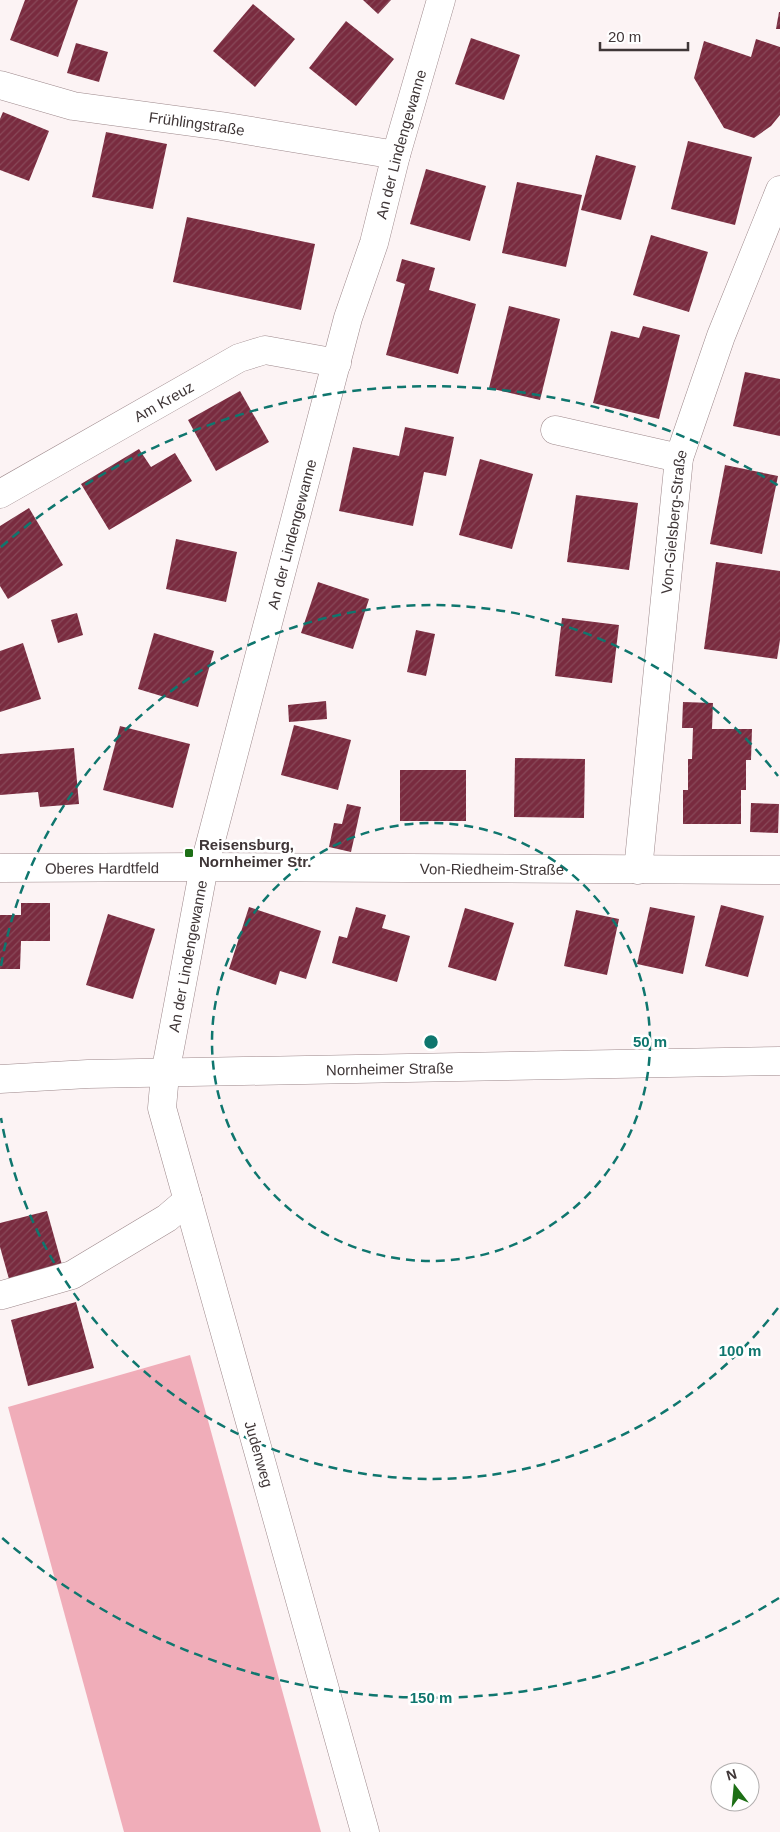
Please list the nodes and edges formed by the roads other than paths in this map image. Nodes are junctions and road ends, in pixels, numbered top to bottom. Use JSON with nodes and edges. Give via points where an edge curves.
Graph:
{"nodes":[{"id":1,"x":441,"y":0,"type":"edge"},
{"id":2,"x":0,"y":85,"type":"edge"},
{"id":3,"x":396,"y":156,"type":"junction"},
{"id":4,"x":780,"y":190,"type":"edge"},
{"id":5,"x":338,"y":363,"type":"junction"},
{"id":6,"x":555,"y":430,"type":"dead end"},
{"id":7,"x":679,"y":458,"type":"junction"},
{"id":8,"x":0,"y":494,"type":"edge"},
{"id":9,"x":0,"y":868,"type":"edge"},
{"id":10,"x":204,"y":868,"type":"junction"},
{"id":11,"x":638,"y":870,"type":"junction"},
{"id":12,"x":780,"y":870,"type":"edge"},
{"id":13,"x":780,"y":1061,"type":"edge"},
{"id":14,"x":165,"y":1074,"type":"junction"},
{"id":15,"x":0,"y":1079,"type":"edge"},
{"id":16,"x":188,"y":1200,"type":"junction"},
{"id":17,"x":2,"y":1295,"type":"dead end"},
{"id":18,"x":365,"y":1832,"type":"edge"}],
"edges":[{"from":1,"to":3,"type":"street","name":"An der Lindengewanne"},
{"from":2,"to":3,"type":"street","name":"Frühlingstraße","via":[[73,106],[221,126]]},
{"from":3,"to":5,"type":"street","name":"An der Lindengewanne","via":[[374,243],[348,318]]},
{"from":4,"to":7,"type":"street","name":"Von-Gielsberg-Straße","via":[[721,336]]},
{"from":5,"to":8,"type":"street","name":"Am Kreuz","via":[[265,350],[240,358]]},
{"from":5,"to":10,"type":"street","name":"An der Lindengewanne","via":[[296,511]]},
{"from":6,"to":7,"type":"street"},
{"from":7,"to":11,"type":"street","name":"Von-Gielsberg-Straße"},
{"from":9,"to":10,"type":"street","name":"Oberes Hardtfeld"},
{"from":10,"to":11,"type":"street","name":"Von-Riedheim-Straße"},
{"from":10,"to":14,"type":"street","name":"An der Lindengewanne"},
{"from":11,"to":12,"type":"street","name":"Von-Riedheim-Straße"},
{"from":13,"to":14,"type":"street","name":"Nornheimer Straße"},
{"from":14,"to":15,"type":"street","name":"Nornheimer Straße"},
{"from":14,"to":16,"type":"street","name":"Judenweg","via":[[162,1108]]},
{"from":16,"to":17,"type":"street","via":[[167,1218],[72,1275]]},
{"from":16,"to":18,"type":"street","name":"Judenweg"}]}
